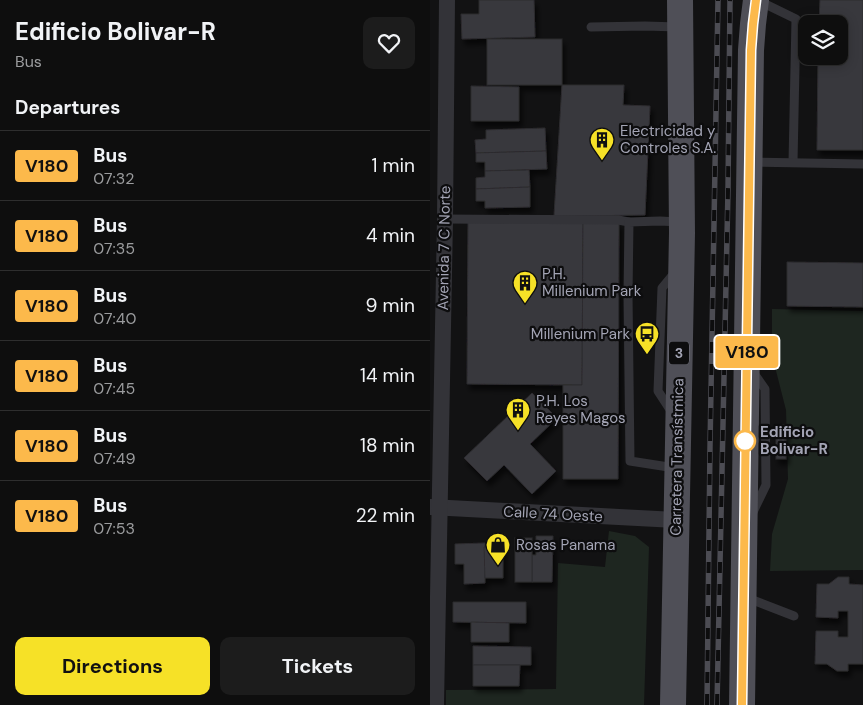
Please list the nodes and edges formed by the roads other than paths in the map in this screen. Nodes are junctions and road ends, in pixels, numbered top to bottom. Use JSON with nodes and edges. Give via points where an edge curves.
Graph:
{"nodes":[{"id":1,"x":446,"y":0,"type":"edge"},
{"id":2,"x":680,"y":0,"type":"edge"},
{"id":3,"x":757,"y":0,"type":"edge"},
{"id":4,"x":591,"y":27,"type":"dead end"},
{"id":5,"x":680,"y":27,"type":"junction"},
{"id":6,"x":749,"y":162,"type":"junction"},
{"id":7,"x":793,"y":162,"type":"junction"},
{"id":8,"x":863,"y":164,"type":"edge"},
{"id":9,"x":445,"y":219,"type":"junction"},
{"id":10,"x":629,"y":222,"type":"junction"},
{"id":11,"x":682,"y":222,"type":"junction"},
{"id":12,"x":436,"y":361,"type":"edge"},
{"id":13,"x":677,"y":468,"type":"junction"},
{"id":14,"x":435,"y":508,"type":"edge"},
{"id":15,"x":676,"y":520,"type":"junction"},
{"id":16,"x":743,"y":596,"type":"junction"},
{"id":17,"x":794,"y":616,"type":"dead end"},
{"id":18,"x":436,"y":705,"type":"edge"},
{"id":19,"x":673,"y":705,"type":"edge"},
{"id":20,"x":742,"y":705,"type":"edge"}],
"edges":[{"from":1,"to":9,"type":"street","name":"Avenida 7 C Norte"},
{"from":2,"to":5,"type":"main road","name":"Carretera Transístmica","number":"3"},
{"from":3,"to":6,"type":"main road","via":[[751,50]]},
{"from":3,"to":7,"type":"lane","via":[[796,19]]},
{"from":4,"to":5,"type":"lane"},
{"from":5,"to":11,"type":"main road","name":"Carretera Transístmica","number":"3"},
{"from":6,"to":7,"type":"lane"},
{"from":6,"to":16,"type":"main road"},
{"from":7,"to":8,"type":"lane"},
{"from":9,"to":10,"type":"lane"},
{"from":9,"to":12,"type":"street","name":"Avenida 7 C Norte"},
{"from":10,"to":11,"type":"lane"},
{"from":10,"to":13,"type":"lane","via":[[630,461]]},
{"from":11,"to":13,"type":"main road","name":"Carretera Transístmica","number":"3"},
{"from":12,"to":14,"type":"street","name":"Avenida 7 C Norte"},
{"from":13,"to":15,"type":"main road","name":"Carretera Transístmica","number":"3"},
{"from":14,"to":15,"type":"street","name":"Calle 74 Oeste"},
{"from":14,"to":18,"type":"street","name":"Avenida 7 C Norte"},
{"from":15,"to":19,"type":"main road","name":"Carretera Transístmica","number":"3"},
{"from":16,"to":17,"type":"lane"},
{"from":16,"to":20,"type":"main road"}]}
